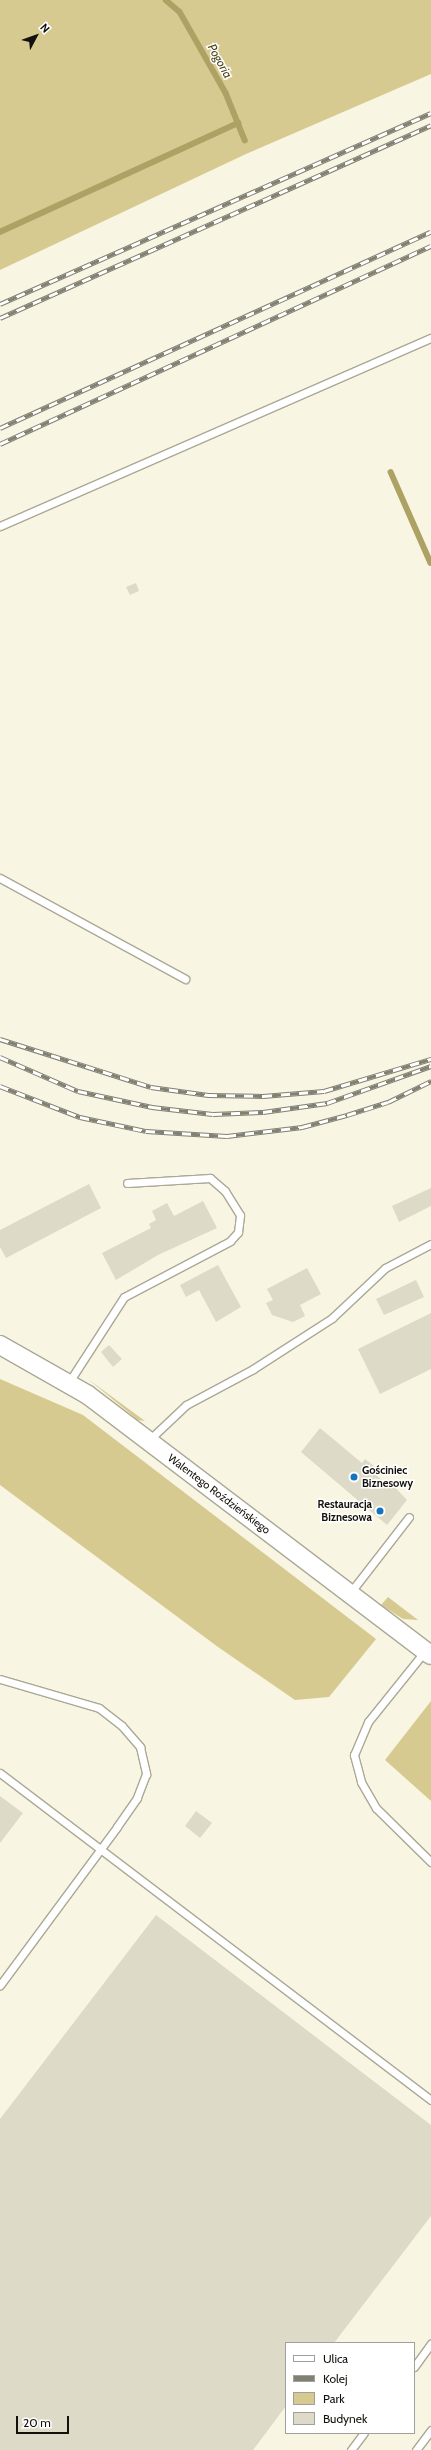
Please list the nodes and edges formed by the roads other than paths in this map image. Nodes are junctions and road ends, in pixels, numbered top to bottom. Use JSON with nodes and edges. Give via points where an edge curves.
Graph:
{"nodes":[{"id":1,"x":431,"y":338,"type":"edge"},
{"id":2,"x":0,"y":526,"type":"edge"},
{"id":3,"x":0,"y":878,"type":"edge"},
{"id":4,"x":185,"y":978,"type":"dead end"},
{"id":5,"x":127,"y":1183,"type":"dead end"},
{"id":6,"x":431,"y":1244,"type":"edge"},
{"id":7,"x":0,"y":1345,"type":"edge"},
{"id":8,"x":69,"y":1382,"type":"junction"},
{"id":9,"x":149,"y":1440,"type":"junction"},
{"id":10,"x":409,"y":1517,"type":"dead end"},
{"id":11,"x":350,"y":1593,"type":"junction"},
{"id":12,"x":428,"y":1653,"type":"edge"},
{"id":13,"x":0,"y":1679,"type":"edge"},
{"id":14,"x":0,"y":1773,"type":"edge"},
{"id":15,"x":100,"y":1851,"type":"junction"},
{"id":16,"x":431,"y":1862,"type":"edge"},
{"id":17,"x":0,"y":1985,"type":"edge"},
{"id":18,"x":431,"y":2100,"type":"edge"},
{"id":19,"x":431,"y":2344,"type":"edge"},
{"id":20,"x":415,"y":2366,"type":"edge"},
{"id":21,"x":431,"y":2430,"type":"edge"},
{"id":22,"x":363,"y":2434,"type":"edge"},
{"id":23,"x":351,"y":2450,"type":"edge"},
{"id":24,"x":416,"y":2450,"type":"edge"}],
"edges":[{"from":1,"to":2,"type":"lane"},
{"from":3,"to":4,"type":"lane"},
{"from":5,"to":8,"type":"lane","via":[[210,1178],[225,1191],[240,1215],[238,1232],[230,1241],[124,1297]]},
{"from":6,"to":9,"type":"lane","via":[[385,1268],[332,1318],[253,1369],[186,1405]]},
{"from":7,"to":8,"type":"street","name":"Walentego Roździeńskiego"},
{"from":8,"to":9,"type":"street","name":"Walentego Roździeńskiego"},
{"from":9,"to":11,"type":"street","name":"Walentego Roździeńskiego"},
{"from":10,"to":11,"type":"lane"},
{"from":11,"to":12,"type":"street","name":"Walentego Roździeńskiego"},
{"from":12,"to":16,"type":"lane","via":[[368,1722],[354,1755],[361,1782],[376,1808]]},
{"from":13,"to":15,"type":"lane","via":[[99,1708],[122,1726],[140,1747],[146,1774],[137,1798]]},
{"from":14,"to":15,"type":"lane"},
{"from":15,"to":17,"type":"lane"},
{"from":15,"to":18,"type":"lane"},
{"from":19,"to":20,"type":"lane"},
{"from":21,"to":24,"type":"lane"},
{"from":22,"to":23,"type":"lane"}]}
